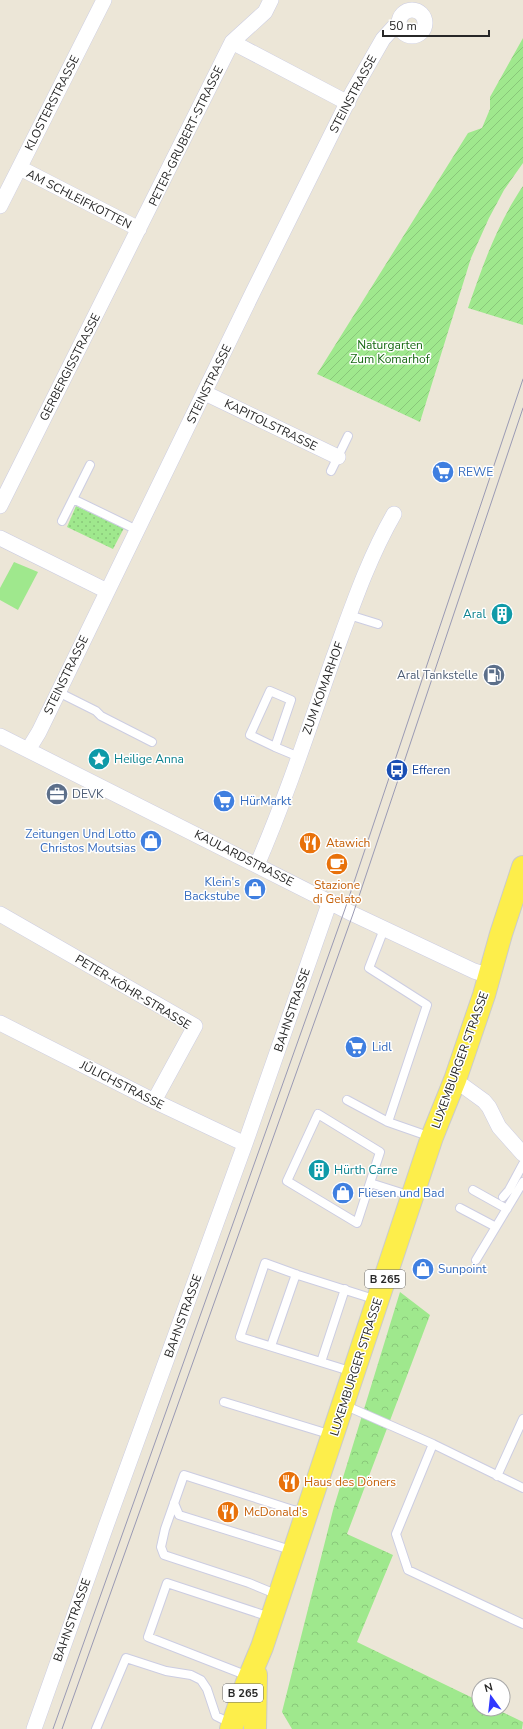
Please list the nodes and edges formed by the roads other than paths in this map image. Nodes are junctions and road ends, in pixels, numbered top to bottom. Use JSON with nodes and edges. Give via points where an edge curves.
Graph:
{"nodes":[{"id":1,"x":104,"y":0,"type":"edge"},
{"id":2,"x":271,"y":0,"type":"edge"},
{"id":3,"x":399,"y":24,"type":"dead end"},
{"id":4,"x":232,"y":42,"type":"junction"},
{"id":5,"x":348,"y":102,"type":"junction"},
{"id":6,"x":20,"y":168,"type":"junction"},
{"id":7,"x":0,"y":206,"type":"edge"},
{"id":8,"x":139,"y":229,"type":"junction"},
{"id":9,"x":205,"y":393,"type":"junction"},
{"id":10,"x":348,"y":436,"type":"dead end"},
{"id":11,"x":338,"y":457,"type":"junction"},
{"id":12,"x":90,"y":465,"type":"dead end"},
{"id":13,"x":330,"y":471,"type":"dead end"},
{"id":14,"x":73,"y":499,"type":"junction"},
{"id":15,"x":0,"y":506,"type":"edge"},
{"id":16,"x":394,"y":514,"type":"dead end"},
{"id":17,"x":62,"y":521,"type":"dead end"},
{"id":18,"x":137,"y":530,"type":"junction"},
{"id":19,"x":0,"y":538,"type":"edge"},
{"id":20,"x":107,"y":591,"type":"junction"},
{"id":21,"x":349,"y":615,"type":"junction"},
{"id":22,"x":378,"y":624,"type":"dead end"},
{"id":23,"x":58,"y":692,"type":"junction"},
{"id":24,"x":0,"y":736,"type":"edge"},
{"id":25,"x":152,"y":742,"type":"dead end"},
{"id":26,"x":275,"y":747,"type":"junction"},
{"id":27,"x":28,"y":750,"type":"junction"},
{"id":28,"x":299,"y":757,"type":"junction"},
{"id":29,"x":257,"y":865,"type":"junction"},
{"id":30,"x":523,"y":868,"type":"edge"},
{"id":31,"x":330,"y":901,"type":"junction"},
{"id":32,"x":0,"y":914,"type":"edge"},
{"id":33,"x":384,"y":928,"type":"junction"},
{"id":34,"x":490,"y":976,"type":"junction"},
{"id":35,"x":0,"y":1023,"type":"edge"},
{"id":36,"x":455,"y":1080,"type":"junction"},
{"id":37,"x":347,"y":1100,"type":"dead end"},
{"id":38,"x":154,"y":1101,"type":"junction"},
{"id":39,"x":388,"y":1122,"type":"junction"},
{"id":40,"x":432,"y":1137,"type":"junction"},
{"id":41,"x":245,"y":1144,"type":"junction"},
{"id":42,"x":523,"y":1154,"type":"edge"},
{"id":43,"x":523,"y":1164,"type":"edge"},
{"id":44,"x":523,"y":1182,"type":"edge"},
{"id":45,"x":370,"y":1183,"type":"junction"},
{"id":46,"x":473,"y":1190,"type":"dead end"},
{"id":47,"x":412,"y":1196,"type":"junction"},
{"id":48,"x":503,"y":1197,"type":"dead end"},
{"id":49,"x":460,"y":1208,"type":"dead end"},
{"id":50,"x":507,"y":1209,"type":"junction"},
{"id":51,"x":496,"y":1227,"type":"junction"},
{"id":52,"x":476,"y":1260,"type":"dead end"},
{"id":53,"x":296,"y":1274,"type":"junction"},
{"id":54,"x":345,"y":1289,"type":"junction"},
{"id":55,"x":378,"y":1300,"type":"junction"},
{"id":56,"x":271,"y":1346,"type":"junction"},
{"id":57,"x":321,"y":1362,"type":"junction"},
{"id":58,"x":354,"y":1373,"type":"junction"},
{"id":59,"x":224,"y":1402,"type":"dead end"},
{"id":60,"x":343,"y":1405,"type":"junction"},
{"id":61,"x":523,"y":1419,"type":"edge"},
{"id":62,"x":520,"y":1433,"type":"edge"},
{"id":63,"x":333,"y":1435,"type":"junction"},
{"id":64,"x":433,"y":1444,"type":"junction"},
{"id":65,"x":497,"y":1476,"type":"junction"},
{"id":66,"x":523,"y":1488,"type":"edge"},
{"id":67,"x":174,"y":1503,"type":"junction"},
{"id":68,"x":307,"y":1512,"type":"junction"},
{"id":69,"x":294,"y":1551,"type":"junction"},
{"id":70,"x":278,"y":1595,"type":"junction"},
{"id":71,"x":271,"y":1617,"type":"junction"},
{"id":72,"x":523,"y":1624,"type":"edge"},
{"id":73,"x":254,"y":1667,"type":"junction"},
{"id":74,"x":232,"y":1727,"type":"edge"},
{"id":75,"x":34,"y":1729,"type":"edge"},
{"id":76,"x":96,"y":1729,"type":"edge"},
{"id":77,"x":255,"y":1729,"type":"edge"}],
"edges":[{"from":1,"to":6,"type":"street","name":"KLOSTERSTRASSE"},
{"from":2,"to":4,"type":"street","name":"PETER-GRUBERT-STRASSE","via":[[265,12]]},
{"from":3,"to":5,"type":"street","name":"STEINSTRASSE","via":[[383,39]]},
{"from":4,"to":5,"type":"street"},
{"from":4,"to":8,"type":"street","name":"PETER-GRUBERT-STRASSE"},
{"from":5,"to":9,"type":"street","name":"STEINSTRASSE"},
{"from":6,"to":7,"type":"street","name":"KLOSTERSTRASSE"},
{"from":6,"to":8,"type":"street","name":"AM SCHLEIFKOTTEN"},
{"from":8,"to":15,"type":"street","name":"GERBERGISSTRASSE"},
{"from":9,"to":11,"type":"street","name":"KAPITOLSTRASSE"},
{"from":9,"to":18,"type":"street","name":"STEINSTRASSE"},
{"from":10,"to":11,"type":"lane"},
{"from":11,"to":13,"type":"lane"},
{"from":12,"to":14,"type":"lane"},
{"from":14,"to":17,"type":"lane"},
{"from":14,"to":18,"type":"lane"},
{"from":16,"to":21,"type":"street","name":"ZUM KOMARHOF","via":[[382,534]]},
{"from":18,"to":20,"type":"street","name":"STEINSTRASSE"},
{"from":19,"to":20,"type":"street"},
{"from":20,"to":23,"type":"street","name":"STEINSTRASSE"},
{"from":21,"to":22,"type":"lane"},
{"from":21,"to":28,"type":"street","name":"ZUM KOMARHOF"},
{"from":23,"to":25,"type":"lane"},
{"from":23,"to":27,"type":"street","name":"STEINSTRASSE"},
{"from":24,"to":27,"type":"street","name":"KAULARDSTRASSE"},
{"from":26,"to":26,"type":"lane","via":[[291,700],[270,691],[250,735]]},
{"from":26,"to":28,"type":"lane"},
{"from":27,"to":29,"type":"street","name":"KAULARDSTRASSE"},
{"from":28,"to":29,"type":"street","name":"ZUM KOMARHOF"},
{"from":29,"to":31,"type":"street","name":"KAULARDSTRASSE"},
{"from":30,"to":34,"type":"main road","name":"LUXEMBURGER STRASSE","number":"B 265","via":[[500,934]]},
{"from":31,"to":33,"type":"street","name":"KAULARDSTRASSE"},
{"from":31,"to":41,"type":"street","name":"BAHNSTRASSE"},
{"from":32,"to":38,"type":"street","name":"PETER-KÖHR-STRASSE","via":[[195,1026]]},
{"from":33,"to":34,"type":"street","name":"KAULARDSTRASSE","via":[[474,972]]},
{"from":33,"to":39,"type":"lane","via":[[370,968],[427,1005]]},
{"from":34,"to":36,"type":"main road","name":"LUXEMBURGER STRASSE","number":"B 265"},
{"from":35,"to":38,"type":"street","name":"JÜLICHSTRASSE"},
{"from":36,"to":40,"type":"main road","name":"LUXEMBURGER STRASSE","number":"B 265"},
{"from":36,"to":42,"type":"street","via":[[490,1107],[499,1127]]},
{"from":37,"to":39,"type":"lane"},
{"from":38,"to":41,"type":"street","name":"JÜLICHSTRASSE"},
{"from":39,"to":40,"type":"lane"},
{"from":40,"to":47,"type":"main road","name":"LUXEMBURGER STRASSE","number":"B 265"},
{"from":41,"to":75,"type":"street","name":"BAHNSTRASSE"},
{"from":43,"to":48,"type":"lane"},
{"from":44,"to":50,"type":"lane"},
{"from":45,"to":45,"type":"lane","via":[[380,1152],[318,1114],[287,1181],[357,1223]]},
{"from":45,"to":47,"type":"lane"},
{"from":46,"to":50,"type":"lane"},
{"from":47,"to":55,"type":"main road","name":"LUXEMBURGER STRASSE","number":"B 265"},
{"from":49,"to":51,"type":"lane"},
{"from":50,"to":51,"type":"lane"},
{"from":51,"to":52,"type":"lane"},
{"from":53,"to":54,"type":"lane"},
{"from":53,"to":56,"type":"lane"},
{"from":53,"to":56,"type":"lane","via":[[265,1263],[240,1337]]},
{"from":54,"to":55,"type":"lane"},
{"from":54,"to":57,"type":"lane"},
{"from":55,"to":58,"type":"main road","name":"LUXEMBURGER STRASSE","number":"B 265"},
{"from":56,"to":57,"type":"lane"},
{"from":57,"to":58,"type":"lane"},
{"from":58,"to":60,"type":"main road","name":"LUXEMBURGER STRASSE","number":"B 265"},
{"from":59,"to":63,"type":"lane"},
{"from":60,"to":63,"type":"main road","name":"LUXEMBURGER STRASSE","number":"B 265"},
{"from":60,"to":64,"type":"lane"},
{"from":61,"to":62,"type":"lane"},
{"from":62,"to":65,"type":"lane"},
{"from":63,"to":68,"type":"main road","name":"LUXEMBURGER STRASSE","number":"B 265"},
{"from":64,"to":65,"type":"lane"},
{"from":64,"to":72,"type":"lane","via":[[396,1534],[408,1570]]},
{"from":65,"to":66,"type":"lane"},
{"from":67,"to":68,"type":"lane","via":[[184,1475],[293,1510]]},
{"from":67,"to":69,"type":"lane","via":[[178,1515]]},
{"from":67,"to":70,"type":"lane","via":[[161,1548],[164,1555]]},
{"from":68,"to":69,"type":"main road","name":"LUXEMBURGER STRASSE","number":"B 265"},
{"from":69,"to":70,"type":"main road","name":"LUXEMBURGER STRASSE","number":"B 265"},
{"from":70,"to":71,"type":"main road","name":"LUXEMBURGER STRASSE","number":"B 265"},
{"from":71,"to":73,"type":"main road","name":"LUXEMBURGER STRASSE","number":"B 265"},
{"from":71,"to":73,"type":"lane","via":[[167,1583],[148,1637]]},
{"from":73,"to":74,"type":"main road","name":"LUXEMBURGER STRASSE","number":"B 265"},
{"from":73,"to":77,"type":"main road"},
{"from":74,"to":76,"type":"lane","via":[[216,1716],[207,1689],[201,1680],[126,1658]]}]}
